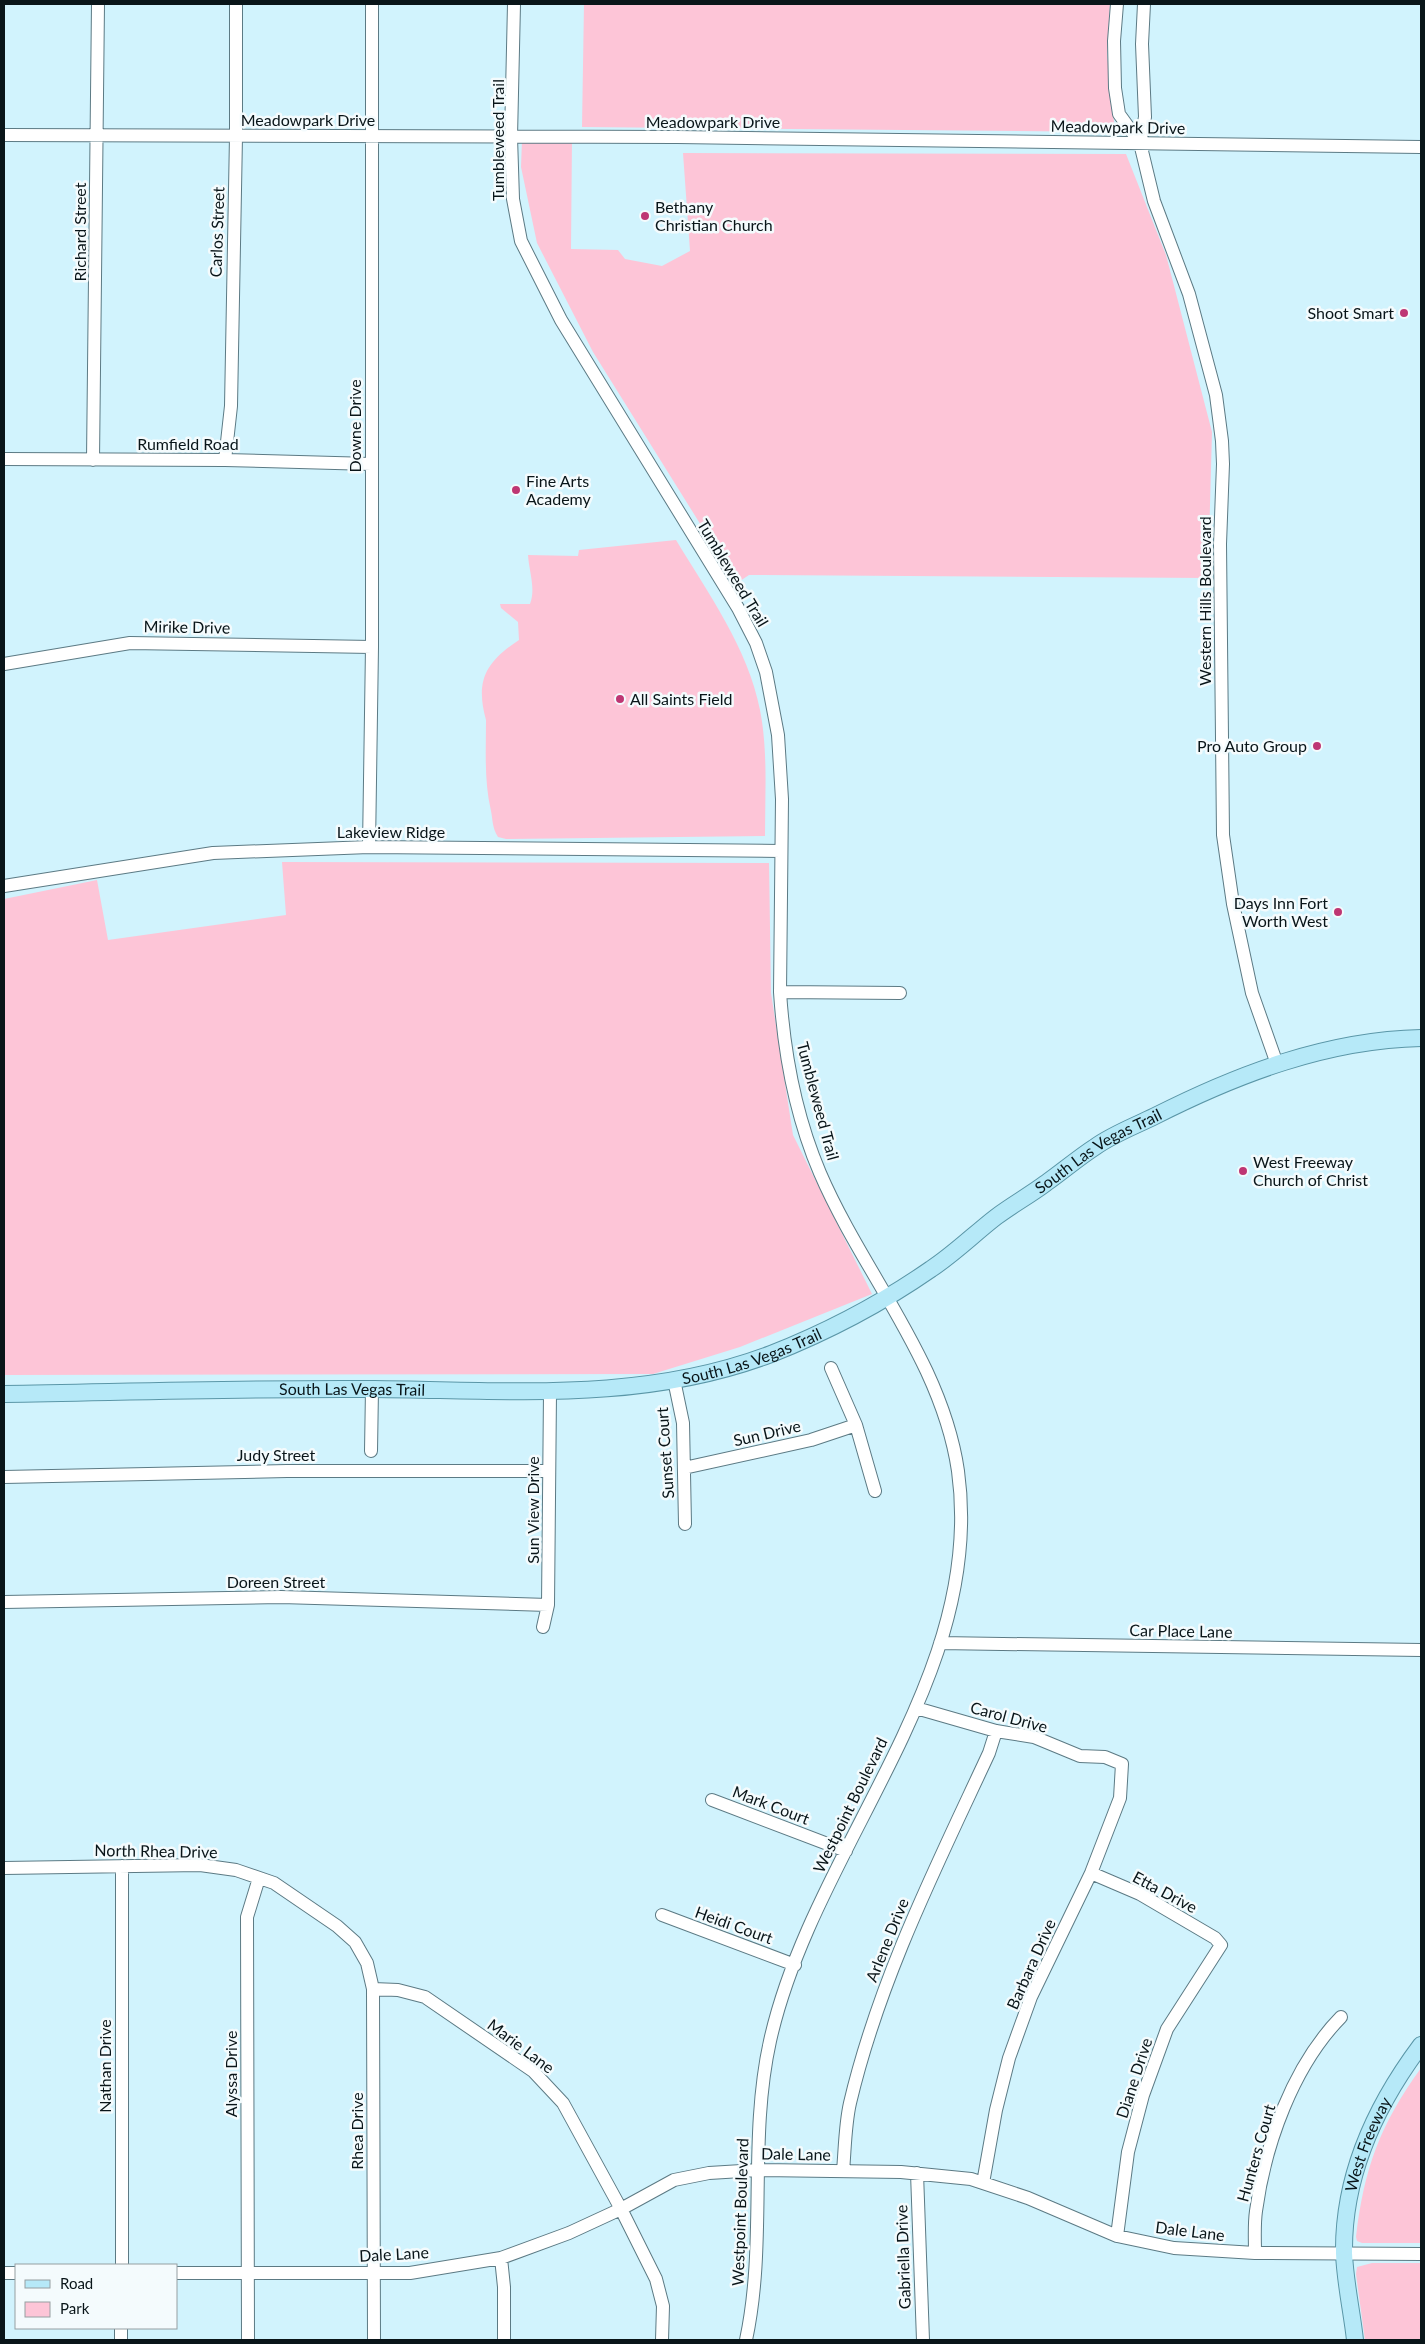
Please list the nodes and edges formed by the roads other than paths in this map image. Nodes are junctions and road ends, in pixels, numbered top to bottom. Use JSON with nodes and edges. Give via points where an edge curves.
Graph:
{"nodes":[{"id":1,"x":98,"y":4,"type":"edge"},
{"id":2,"x":236,"y":4,"type":"edge"},
{"id":3,"x":372,"y":4,"type":"edge"},
{"id":4,"x":514,"y":4,"type":"edge"},
{"id":5,"x":1117,"y":4,"type":"edge"},
{"id":6,"x":1144,"y":4,"type":"edge"},
{"id":7,"x":4,"y":135,"type":"edge"},
{"id":8,"x":97,"y":135,"type":"junction"},
{"id":9,"x":236,"y":136,"type":"junction"},
{"id":10,"x":374,"y":137,"type":"junction"},
{"id":11,"x":512,"y":137,"type":"junction"},
{"id":12,"x":1140,"y":144,"type":"junction"},
{"id":13,"x":1421,"y":147,"type":"edge"},
{"id":14,"x":4,"y":459,"type":"edge"},
{"id":15,"x":93,"y":460,"type":"junction"},
{"id":16,"x":225,"y":460,"type":"junction"},
{"id":17,"x":371,"y":464,"type":"junction"},
{"id":18,"x":372,"y":647,"type":"junction"},
{"id":19,"x":4,"y":664,"type":"edge"},
{"id":20,"x":369,"y":847,"type":"junction"},
{"id":21,"x":781,"y":851,"type":"junction"},
{"id":22,"x":4,"y":886,"type":"edge"},
{"id":23,"x":780,"y":992,"type":"junction"},
{"id":24,"x":900,"y":993,"type":"dead end"},
{"id":25,"x":1421,"y":1038,"type":"edge"},
{"id":26,"x":1277,"y":1064,"type":"junction"},
{"id":27,"x":886,"y":1298,"type":"junction"},
{"id":28,"x":830,"y":1368,"type":"dead end"},
{"id":29,"x":674,"y":1380,"type":"junction"},
{"id":30,"x":372,"y":1389,"type":"junction"},
{"id":31,"x":550,"y":1392,"type":"junction"},
{"id":32,"x":4,"y":1394,"type":"edge"},
{"id":33,"x":856,"y":1424,"type":"junction"},
{"id":34,"x":371,"y":1452,"type":"dead end"},
{"id":35,"x":684,"y":1468,"type":"junction"},
{"id":36,"x":549,"y":1471,"type":"junction"},
{"id":37,"x":4,"y":1477,"type":"edge"},
{"id":38,"x":875,"y":1491,"type":"dead end"},
{"id":39,"x":685,"y":1524,"type":"dead end"},
{"id":40,"x":4,"y":1602,"type":"edge"},
{"id":41,"x":548,"y":1605,"type":"junction"},
{"id":42,"x":543,"y":1627,"type":"dead end"},
{"id":43,"x":940,"y":1642,"type":"junction"},
{"id":44,"x":1421,"y":1650,"type":"edge"},
{"id":45,"x":916,"y":1708,"type":"junction"},
{"id":46,"x":996,"y":1731,"type":"junction"},
{"id":47,"x":1122,"y":1764,"type":"joint"},
{"id":48,"x":712,"y":1800,"type":"dead end"},
{"id":49,"x":846,"y":1851,"type":"junction"},
{"id":50,"x":122,"y":1866,"type":"junction"},
{"id":51,"x":4,"y":1868,"type":"edge"},
{"id":52,"x":1091,"y":1873,"type":"junction"},
{"id":53,"x":259,"y":1878,"type":"junction"},
{"id":54,"x":662,"y":1915,"type":"dead end"},
{"id":55,"x":1221,"y":1945,"type":"joint"},
{"id":56,"x":795,"y":1965,"type":"junction"},
{"id":57,"x":373,"y":1989,"type":"junction"},
{"id":58,"x":1341,"y":2017,"type":"dead end"},
{"id":59,"x":1421,"y":2045,"type":"edge"},
{"id":60,"x":758,"y":2170,"type":"junction"},
{"id":61,"x":843,"y":2171,"type":"junction"},
{"id":62,"x":917,"y":2173,"type":"junction"},
{"id":63,"x":983,"y":2183,"type":"junction"},
{"id":64,"x":621,"y":2209,"type":"junction"},
{"id":65,"x":1117,"y":2236,"type":"junction"},
{"id":66,"x":1255,"y":2253,"type":"junction"},
{"id":67,"x":1344,"y":2254,"type":"junction"},
{"id":68,"x":1421,"y":2254,"type":"edge"},
{"id":69,"x":501,"y":2258,"type":"junction"},
{"id":70,"x":122,"y":2264,"type":"edge"},
{"id":71,"x":178,"y":2273,"type":"edge"},
{"id":72,"x":248,"y":2273,"type":"junction"},
{"id":73,"x":374,"y":2273,"type":"junction"},
{"id":74,"x":248,"y":2340,"type":"edge"},
{"id":75,"x":374,"y":2340,"type":"edge"},
{"id":76,"x":504,"y":2340,"type":"edge"},
{"id":77,"x":662,"y":2340,"type":"edge"},
{"id":78,"x":746,"y":2340,"type":"edge"},
{"id":79,"x":923,"y":2340,"type":"edge"},
{"id":80,"x":1355,"y":2340,"type":"edge"}],
"edges":[{"from":1,"to":8,"type":"street","name":"Richard Street"},
{"from":2,"to":9,"type":"street","name":"Carlos Street"},
{"from":3,"to":10,"type":"street","name":"Downe Drive"},
{"from":4,"to":11,"type":"street","name":"Tumbleweed Trail"},
{"from":5,"to":12,"type":"street","name":"Western Hills Boulevard","via":[[1114,41],[1119,114]]},
{"from":6,"to":12,"type":"street","name":"Western Hills Boulevard","via":[[1145,117]]},
{"from":7,"to":8,"type":"street","name":"Meadowpark Drive"},
{"from":8,"to":9,"type":"street","name":"Meadowpark Drive"},
{"from":8,"to":15,"type":"street","name":"Richard Street"},
{"from":9,"to":10,"type":"street","name":"Meadowpark Drive"},
{"from":9,"to":16,"type":"street","name":"Carlos Street","via":[[231,406]]},
{"from":10,"to":11,"type":"street","name":"Meadowpark Drive"},
{"from":10,"to":17,"type":"street","name":"Downe Drive"},
{"from":11,"to":12,"type":"street","name":"Meadowpark Drive"},
{"from":11,"to":21,"type":"street","name":"Tumbleweed Trail","via":[[513,198],[521,241],[535,271],[561,320],[738,608],[756,643],[771,690],[778,735]]},
{"from":12,"to":13,"type":"street","name":"Meadowpark Drive"},
{"from":12,"to":26,"type":"street","name":"Western Hills Boulevard","via":[[1154,200],[1189,294],[1216,395],[1223,464],[1220,553],[1223,835],[1232,904],[1252,993]]},
{"from":14,"to":15,"type":"street","name":"Rumfield Road"},
{"from":15,"to":16,"type":"street","name":"Rumfield Road"},
{"from":16,"to":17,"type":"street","name":"Rumfield Road"},
{"from":17,"to":18,"type":"street","name":"Downe Drive"},
{"from":18,"to":19,"type":"street","name":"Mirike Drive","via":[[130,643]]},
{"from":18,"to":20,"type":"street","name":"Downe Drive"},
{"from":20,"to":21,"type":"street","name":"Lakeview Ridge"},
{"from":20,"to":22,"type":"street","name":"Lakeview Ridge","via":[[213,853]]},
{"from":21,"to":23,"type":"street","name":"Tumbleweed Trail"},
{"from":23,"to":24,"type":"street"},
{"from":23,"to":27,"type":"street","name":"Tumbleweed Trail","via":[[790,1073],[819,1171]]},
{"from":25,"to":26,"type":"main road","name":"South Las Vegas Trail","via":[[1367,1043]]},
{"from":26,"to":27,"type":"main road","name":"South Las Vegas Trail","via":[[1198,1094],[1099,1144],[996,1217],[934,1268]]},
{"from":27,"to":29,"type":"main road","name":"South Las Vegas Trail","via":[[769,1355]]},
{"from":27,"to":43,"type":"street","name":"Westpoint Boulevard","via":[[927,1372],[941,1405],[958,1470],[961,1503],[958,1562],[954,1594]]},
{"from":28,"to":33,"type":"street"},
{"from":29,"to":31,"type":"main road","name":"South Las Vegas Trail"},
{"from":29,"to":35,"type":"street","name":"Sunset Court","via":[[682,1424]]},
{"from":30,"to":31,"type":"main road","name":"South Las Vegas Trail"},
{"from":30,"to":32,"type":"main road","name":"South Las Vegas Trail"},
{"from":30,"to":34,"type":"street"},
{"from":31,"to":36,"type":"street","name":"Sun View Drive"},
{"from":33,"to":35,"type":"street","name":"Sun Drive","via":[[811,1440]]},
{"from":33,"to":38,"type":"street"},
{"from":35,"to":39,"type":"street","name":"Sunset Court"},
{"from":36,"to":37,"type":"street","name":"Judy Street","via":[[287,1471]]},
{"from":36,"to":41,"type":"street","name":"Sun View Drive"},
{"from":40,"to":41,"type":"street","name":"Doreen Street","via":[[281,1597]]},
{"from":41,"to":42,"type":"street","name":"Sun View Drive"},
{"from":43,"to":44,"type":"street","name":"Car Place Lane"},
{"from":43,"to":45,"type":"street","name":"Westpoint Boulevard"},
{"from":45,"to":46,"type":"street","name":"Carol Drive"},
{"from":45,"to":49,"type":"street","name":"Westpoint Boulevard"},
{"from":46,"to":47,"type":"street","name":"Carol Drive","via":[[1034,1737],[1080,1756],[1105,1758]]},
{"from":46,"to":61,"type":"street","name":"Arlene Drive","via":[[989,1753],[911,1921],[876,2011],[850,2105]]},
{"from":47,"to":52,"type":"street","name":"Barbara Drive","via":[[1120,1798]]},
{"from":48,"to":49,"type":"street","name":"Mark Court"},
{"from":49,"to":56,"type":"street","name":"Westpoint Boulevard","via":[[818,1907]]},
{"from":50,"to":51,"type":"street","name":"North Rhea Drive"},
{"from":50,"to":53,"type":"street","name":"North Rhea Drive","via":[[200,1865],[236,1870]]},
{"from":50,"to":70,"type":"street","name":"Nathan Drive"},
{"from":52,"to":55,"type":"street","name":"Etta Drive","via":[[1140,1894],[1215,1938]]},
{"from":52,"to":63,"type":"street","name":"Barbara Drive","via":[[1032,1997],[1010,2058],[996,2110]]},
{"from":53,"to":57,"type":"street","name":"North Rhea Drive","via":[[274,1883],[337,1926],[354,1942],[367,1963]]},
{"from":53,"to":72,"type":"street","name":"Alyssa Drive","via":[[247,1916]]},
{"from":54,"to":56,"type":"street","name":"Heidi Court"},
{"from":55,"to":65,"type":"street","name":"Diane Drive","via":[[1167,2029],[1143,2095],[1128,2152]]},
{"from":56,"to":60,"type":"street","name":"Westpoint Boulevard","via":[[770,2042],[760,2102]]},
{"from":57,"to":64,"type":"street","name":"Marie Lane","via":[[398,1990],[425,1997],[533,2071],[563,2103]]},
{"from":57,"to":73,"type":"street","name":"Rhea Drive"},
{"from":58,"to":66,"type":"street","name":"Hunters Court","via":[[1323,2035],[1301,2071],[1280,2120],[1256,2212]]},
{"from":59,"to":67,"type":"main road","name":"West Freeway","via":[[1387,2095],[1365,2141],[1353,2181]]},
{"from":60,"to":61,"type":"street","name":"Dale Lane"},
{"from":60,"to":64,"type":"street","name":"Dale Lane","via":[[709,2173],[674,2180]]},
{"from":60,"to":78,"type":"street","name":"Westpoint Boulevard","via":[[757,2252],[752,2314]]},
{"from":61,"to":62,"type":"street","name":"Dale Lane"},
{"from":62,"to":63,"type":"street","name":"Dale Lane"},
{"from":62,"to":79,"type":"street","name":"Gabriella Drive"},
{"from":63,"to":65,"type":"street","name":"Dale Lane","via":[[1028,2198]]},
{"from":64,"to":69,"type":"street","name":"Dale Lane","via":[[569,2233]]},
{"from":64,"to":77,"type":"street","name":"Marie Lane","via":[[656,2279],[663,2306]]},
{"from":65,"to":66,"type":"street","name":"Dale Lane","via":[[1174,2248]]},
{"from":66,"to":67,"type":"street","name":"Dale Lane"},
{"from":67,"to":68,"type":"street","name":"Dale Lane"},
{"from":67,"to":80,"type":"main road","name":"West Freeway"},
{"from":69,"to":73,"type":"street","name":"Dale Lane","via":[[410,2273]]},
{"from":69,"to":76,"type":"street"},
{"from":71,"to":72,"type":"street","name":"Dale Lane"},
{"from":72,"to":73,"type":"street","name":"Dale Lane"},
{"from":72,"to":74,"type":"street","name":"Alyssa Drive"},
{"from":73,"to":75,"type":"street","name":"Rhea Drive"}]}
